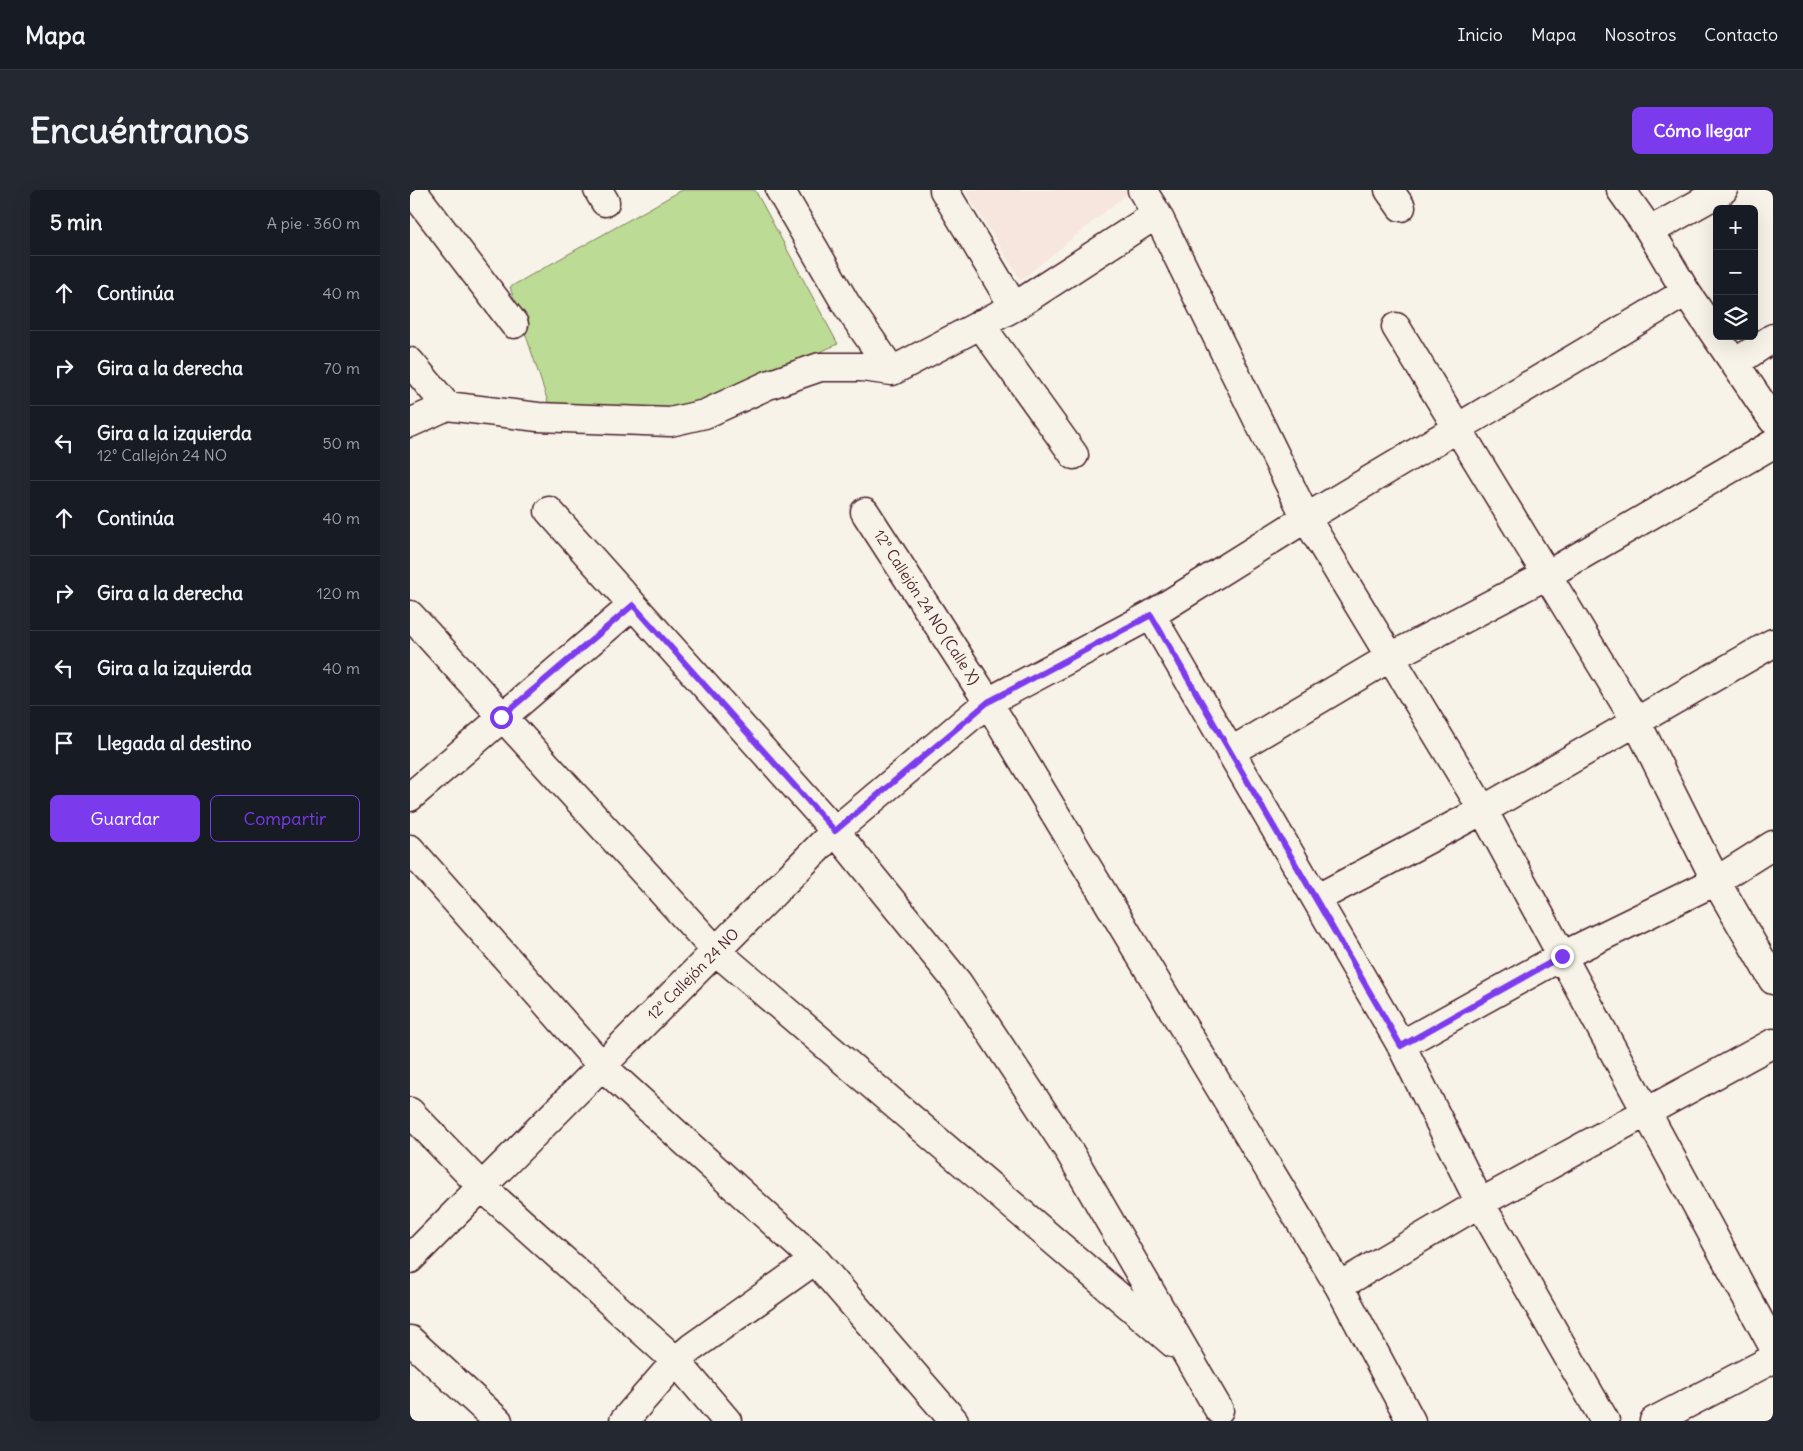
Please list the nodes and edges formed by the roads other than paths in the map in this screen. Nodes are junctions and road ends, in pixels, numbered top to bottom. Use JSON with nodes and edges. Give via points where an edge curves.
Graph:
{"nodes":[{"id":1,"x":412,"y":190,"type":"edge"},
{"id":2,"x":780,"y":190,"type":"edge"},
{"id":3,"x":944,"y":190,"type":"edge"},
{"id":4,"x":1142,"y":190,"type":"edge"},
{"id":5,"x":1620,"y":190,"type":"edge"},
{"id":6,"x":1723,"y":190,"type":"edge"},
{"id":7,"x":1157,"y":214,"type":"junction"},
{"id":8,"x":1650,"y":232,"type":"junction"},
{"id":9,"x":1686,"y":292,"type":"junction"},
{"id":10,"x":1014,"y":307,"type":"junction"},
{"id":11,"x":514,"y":324,"type":"dead end"},
{"id":12,"x":980,"y":324,"type":"junction"},
{"id":13,"x":1396,"y":327,"type":"dead end"},
{"id":14,"x":1773,"y":338,"type":"edge"},
{"id":15,"x":410,"y":362,"type":"edge"},
{"id":16,"x":1735,"y":363,"type":"junction"},
{"id":17,"x":892,"y":371,"type":"junction"},
{"id":18,"x":447,"y":406,"type":"junction"},
{"id":19,"x":1773,"y":420,"type":"edge"},
{"id":20,"x":410,"y":423,"type":"edge"},
{"id":21,"x":1457,"y":430,"type":"junction"},
{"id":22,"x":1773,"y":444,"type":"edge"},
{"id":23,"x":1074,"y":455,"type":"dead end"},
{"id":24,"x":549,"y":510,"type":"dead end"},
{"id":25,"x":865,"y":512,"type":"dead end"},
{"id":26,"x":1306,"y":518,"type":"junction"},
{"id":27,"x":1547,"y":575,"type":"junction"},
{"id":28,"x":633,"y":605,"type":"junction"},
{"id":29,"x":410,"y":615,"type":"edge"},
{"id":30,"x":1151,"y":615,"type":"junction"},
{"id":31,"x":1773,"y":643,"type":"edge"},
{"id":32,"x":1389,"y":658,"type":"junction"},
{"id":33,"x":988,"y":702,"type":"junction"},
{"id":34,"x":501,"y":717,"type":"junction"},
{"id":35,"x":1637,"y":723,"type":"junction"},
{"id":36,"x":1230,"y":752,"type":"junction"},
{"id":37,"x":410,"y":797,"type":"edge"},
{"id":38,"x":1483,"y":810,"type":"junction"},
{"id":39,"x":835,"y":831,"type":"junction"},
{"id":40,"x":1773,"y":845,"type":"edge"},
{"id":41,"x":410,"y":849,"type":"edge"},
{"id":42,"x":1716,"y":881,"type":"junction"},
{"id":43,"x":1316,"y":899,"type":"junction"},
{"id":44,"x":716,"y":951,"type":"junction"},
{"id":45,"x":1562,"y":956,"type":"junction"},
{"id":46,"x":1773,"y":980,"type":"edge"},
{"id":47,"x":1773,"y":1043,"type":"edge"},
{"id":48,"x":1401,"y":1046,"type":"junction"},
{"id":49,"x":602,"y":1066,"type":"junction"},
{"id":50,"x":410,"y":1112,"type":"edge"},
{"id":51,"x":1647,"y":1113,"type":"junction"},
{"id":52,"x":482,"y":1187,"type":"junction"},
{"id":53,"x":1480,"y":1203,"type":"junction"},
{"id":54,"x":410,"y":1259,"type":"edge"},
{"id":55,"x":815,"y":1260,"type":"junction"},
{"id":56,"x":1339,"y":1286,"type":"junction"},
{"id":57,"x":410,"y":1340,"type":"edge"},
{"id":58,"x":1773,"y":1346,"type":"edge"},
{"id":59,"x":1188,"y":1356,"type":"junction"},
{"id":60,"x":1773,"y":1359,"type":"edge"},
{"id":61,"x":676,"y":1361,"type":"junction"},
{"id":62,"x":1219,"y":1410,"type":"dead end"},
{"id":63,"x":498,"y":1421,"type":"edge"},
{"id":64,"x":624,"y":1421,"type":"edge"},
{"id":65,"x":727,"y":1421,"type":"edge"},
{"id":66,"x":954,"y":1421,"type":"edge"},
{"id":67,"x":1411,"y":1421,"type":"edge"},
{"id":68,"x":1605,"y":1421,"type":"edge"},
{"id":69,"x":1654,"y":1421,"type":"edge"}],
"edges":[{"from":1,"to":11,"type":"street"},
{"from":2,"to":17,"type":"street","via":[[846,304]]},
{"from":3,"to":10,"type":"street"},
{"from":4,"to":7,"type":"street"},
{"from":5,"to":8,"type":"street"},
{"from":6,"to":8,"type":"street"},
{"from":7,"to":10,"type":"street"},
{"from":7,"to":26,"type":"street"},
{"from":8,"to":9,"type":"street"},
{"from":9,"to":16,"type":"street"},
{"from":9,"to":21,"type":"street","name":"12° Callejón 24 NO"},
{"from":10,"to":12,"type":"street"},
{"from":12,"to":17,"type":"street"},
{"from":12,"to":23,"type":"street"},
{"from":13,"to":21,"type":"street"},
{"from":14,"to":16,"type":"street"},
{"from":15,"to":18,"type":"street"},
{"from":16,"to":19,"type":"street"},
{"from":17,"to":18,"type":"street","via":[[820,367],[768,385],[705,414],[670,422],[538,417]]},
{"from":18,"to":20,"type":"street"},
{"from":21,"to":26,"type":"street","name":"12° Callejón 24 NO"},
{"from":21,"to":27,"type":"street"},
{"from":22,"to":27,"type":"street"},
{"from":24,"to":28,"type":"street"},
{"from":25,"to":33,"type":"street","name":"12° Callejón 24 NO (Calle X)"},
{"from":26,"to":30,"type":"street","name":"12° Callejón 24 NO"},
{"from":26,"to":32,"type":"street"},
{"from":27,"to":32,"type":"street"},
{"from":27,"to":35,"type":"street"},
{"from":28,"to":34,"type":"street"},
{"from":28,"to":39,"type":"street"},
{"from":29,"to":34,"type":"street"},
{"from":30,"to":33,"type":"street","name":"12° Callejón 24 NO"},
{"from":30,"to":36,"type":"street"},
{"from":31,"to":35,"type":"street"},
{"from":32,"to":36,"type":"street"},
{"from":32,"to":38,"type":"street"},
{"from":33,"to":39,"type":"street","name":"12° Callejón 24 NO"},
{"from":33,"to":56,"type":"street","name":"12° Callejón 24 NO (Calle X)"},
{"from":34,"to":37,"type":"street"},
{"from":34,"to":44,"type":"street"},
{"from":35,"to":38,"type":"street"},
{"from":35,"to":42,"type":"street"},
{"from":36,"to":43,"type":"street"},
{"from":38,"to":43,"type":"street"},
{"from":38,"to":45,"type":"street"},
{"from":39,"to":44,"type":"street","name":"12° Callejón 24 NO"},
{"from":39,"to":59,"type":"street","via":[[958,983],[1069,1151]]},
{"from":40,"to":42,"type":"street"},
{"from":41,"to":49,"type":"street"},
{"from":42,"to":45,"type":"street"},
{"from":42,"to":46,"type":"street"},
{"from":43,"to":48,"type":"street"},
{"from":44,"to":49,"type":"street","name":"12° Callejón 24 NO"},
{"from":44,"to":59,"type":"street"},
{"from":45,"to":48,"type":"street"},
{"from":45,"to":51,"type":"street"},
{"from":47,"to":51,"type":"street"},
{"from":48,"to":53,"type":"street"},
{"from":49,"to":52,"type":"street","name":"12° Callejón 24 NO"},
{"from":49,"to":55,"type":"street"},
{"from":50,"to":52,"type":"street"},
{"from":51,"to":53,"type":"street"},
{"from":51,"to":58,"type":"street"},
{"from":52,"to":54,"type":"street","name":"12° Callejón 24 NO"},
{"from":52,"to":61,"type":"street"},
{"from":53,"to":56,"type":"street"},
{"from":53,"to":68,"type":"street"},
{"from":55,"to":61,"type":"street"},
{"from":55,"to":66,"type":"street"},
{"from":56,"to":67,"type":"street","name":"12° Callejón 24 NO (Calle X)"},
{"from":57,"to":63,"type":"street"},
{"from":59,"to":62,"type":"street"},
{"from":60,"to":69,"type":"street"},
{"from":61,"to":64,"type":"street"},
{"from":61,"to":65,"type":"street"}]}
